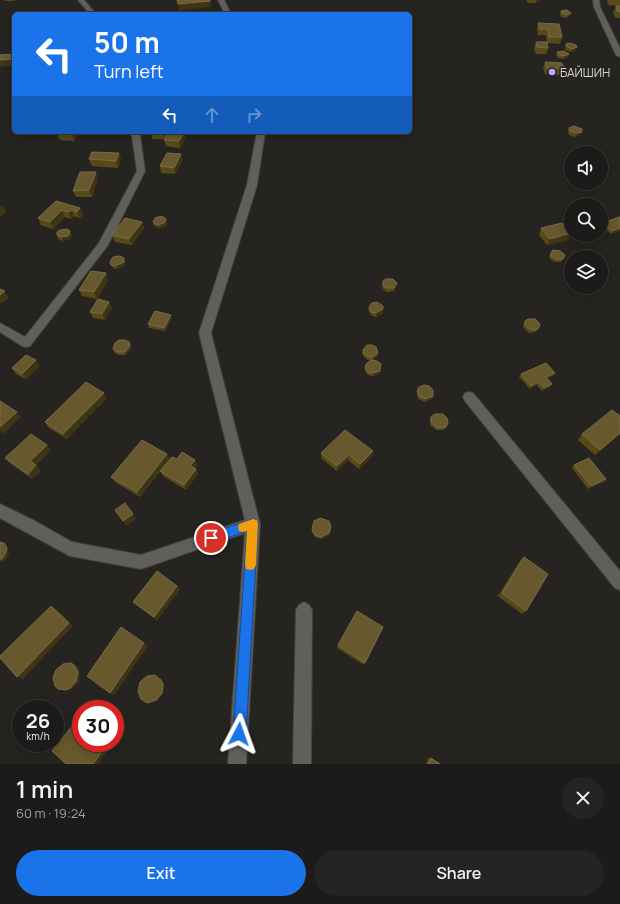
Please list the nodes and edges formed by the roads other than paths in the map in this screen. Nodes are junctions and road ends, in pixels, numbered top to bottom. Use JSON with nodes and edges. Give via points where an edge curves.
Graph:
{"nodes":[{"id":1,"x":81,"y":0,"type":"edge"},
{"id":2,"x":221,"y":0,"type":"edge"},
{"id":3,"x":596,"y":0,"type":"edge"},
{"id":4,"x":93,"y":12,"type":"edge"},
{"id":5,"x":227,"y":12,"type":"edge"},
{"id":6,"x":620,"y":55,"type":"edge"},
{"id":7,"x":135,"y":134,"type":"edge"},
{"id":8,"x":261,"y":134,"type":"edge"},
{"id":9,"x":0,"y":327,"type":"edge"},
{"id":10,"x":469,"y":396,"type":"dead end"},
{"id":11,"x":0,"y":511,"type":"edge"},
{"id":12,"x":253,"y":524,"type":"junction"},
{"id":13,"x":620,"y":583,"type":"edge"},
{"id":14,"x":304,"y":610,"type":"dead end"},
{"id":15,"x":237,"y":764,"type":"edge"},
{"id":16,"x":302,"y":764,"type":"edge"}],
"edges":[{"from":1,"to":4,"type":"street"},
{"from":2,"to":5,"type":"street"},
{"from":3,"to":6,"type":"street"},
{"from":7,"to":9,"type":"street","via":[[141,171],[103,245],[26,343]]},
{"from":8,"to":12,"type":"street","via":[[252,185],[205,333]]},
{"from":10,"to":13,"type":"street"},
{"from":11,"to":12,"type":"street","via":[[70,549],[141,562]]},
{"from":12,"to":15,"type":"street"},
{"from":14,"to":16,"type":"street"}]}
